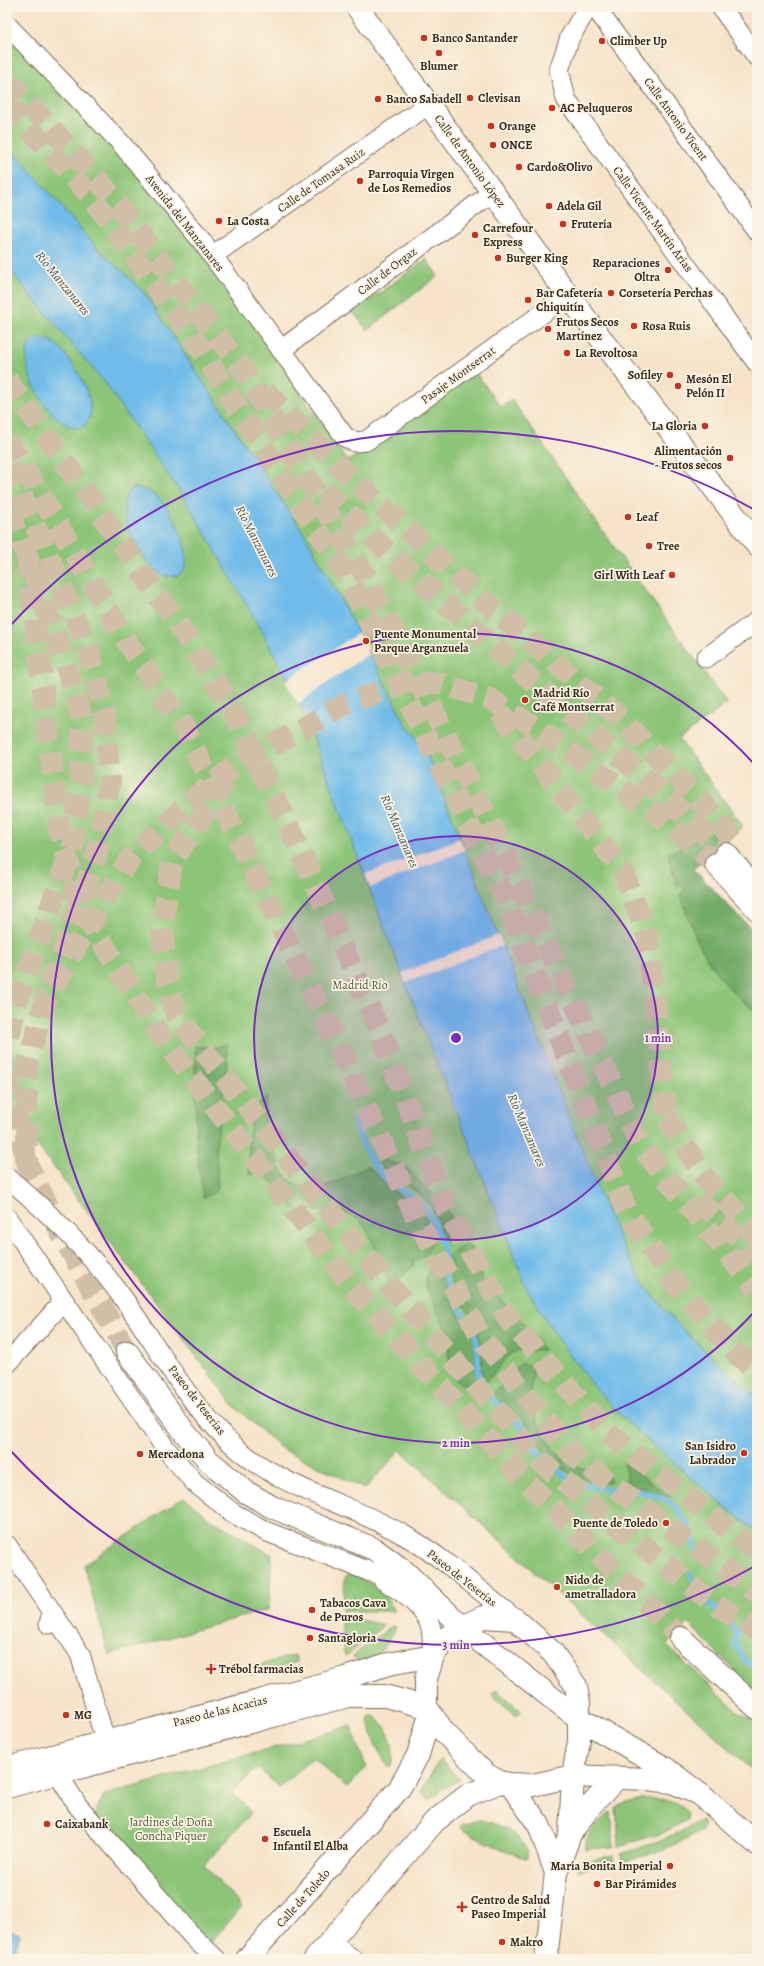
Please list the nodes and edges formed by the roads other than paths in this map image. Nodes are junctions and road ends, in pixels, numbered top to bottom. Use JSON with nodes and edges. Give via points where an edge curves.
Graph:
{"nodes":[{"id":1,"x":357,"y":7,"type":"edge"},
{"id":2,"x":588,"y":7,"type":"edge"},
{"id":3,"x":595,"y":7,"type":"edge"},
{"id":4,"x":721,"y":7,"type":"edge"},
{"id":5,"x":7,"y":25,"type":"edge"},
{"id":6,"x":757,"y":57,"type":"edge"},
{"id":7,"x":429,"y":104,"type":"junction"},
{"id":8,"x":493,"y":192,"type":"junction"},
{"id":9,"x":757,"y":231,"type":"edge"},
{"id":10,"x":212,"y":256,"type":"junction"},
{"id":11,"x":568,"y":295,"type":"junction"},
{"id":12,"x":281,"y":350,"type":"junction"},
{"id":13,"x":757,"y":363,"type":"edge"},
{"id":14,"x":345,"y":437,"type":"joint"},
{"id":15,"x":757,"y":545,"type":"edge"},
{"id":16,"x":757,"y":621,"type":"edge"},
{"id":17,"x":706,"y":658,"type":"dead end"},
{"id":18,"x":726,"y":854,"type":"junction"},
{"id":19,"x":757,"y":868,"type":"edge"},
{"id":20,"x":757,"y":891,"type":"edge"},
{"id":21,"x":757,"y":909,"type":"edge"},
{"id":22,"x":7,"y":1176,"type":"edge"},
{"id":23,"x":7,"y":1218,"type":"edge"},
{"id":24,"x":64,"y":1301,"type":"junction"},
{"id":25,"x":127,"y":1352,"type":"tunnel mouth"},
{"id":26,"x":7,"y":1364,"type":"edge"},
{"id":27,"x":7,"y":1545,"type":"edge"},
{"id":28,"x":368,"y":1571,"type":"junction"},
{"id":29,"x":420,"y":1586,"type":"junction"},
{"id":30,"x":514,"y":1619,"type":"junction"},
{"id":31,"x":462,"y":1627,"type":"junction"},
{"id":32,"x":681,"y":1638,"type":"tunnel mouth"},
{"id":33,"x":433,"y":1656,"type":"junction"},
{"id":34,"x":757,"y":1708,"type":"edge"},
{"id":35,"x":428,"y":1710,"type":"junction"},
{"id":36,"x":580,"y":1719,"type":"junction"},
{"id":37,"x":105,"y":1740,"type":"junction"},
{"id":38,"x":7,"y":1768,"type":"edge"},
{"id":39,"x":58,"y":1773,"type":"junction"},
{"id":40,"x":573,"y":1776,"type":"junction"},
{"id":41,"x":617,"y":1778,"type":"junction"},
{"id":42,"x":505,"y":1783,"type":"junction"},
{"id":43,"x":7,"y":1787,"type":"edge"},
{"id":44,"x":701,"y":1795,"type":"junction"},
{"id":45,"x":570,"y":1834,"type":"junction"},
{"id":46,"x":757,"y":1844,"type":"edge"},
{"id":47,"x":556,"y":1873,"type":"junction"},
{"id":48,"x":329,"y":1943,"type":"junction"},
{"id":49,"x":216,"y":1959,"type":"edge"},
{"id":50,"x":247,"y":1959,"type":"edge"},
{"id":51,"x":315,"y":1959,"type":"edge"},
{"id":52,"x":353,"y":1959,"type":"edge"},
{"id":53,"x":546,"y":1959,"type":"edge"}],
"edges":[{"from":1,"to":7,"type":"main road","name":"Calle de Antonio López"},
{"from":2,"to":13,"type":"street","name":"Calle Vicente Martín Arias","via":[[570,37],[558,70],[566,99]]},
{"from":3,"to":9,"type":"street","name":"Calle Antonio Vicent"},
{"from":4,"to":6,"type":"street"},
{"from":5,"to":10,"type":"street","name":"Avenida del Manzanares","via":[[120,142]]},
{"from":7,"to":8,"type":"main road","name":"Calle de Antonio López"},
{"from":7,"to":10,"type":"street","name":"Calle de Tomasa Ruiz"},
{"from":8,"to":11,"type":"main road","name":"Calle de Antonio López"},
{"from":8,"to":12,"type":"street","name":"Calle de Orgaz"},
{"from":10,"to":12,"type":"street","name":"Avenida del Manzanares"},
{"from":11,"to":14,"type":"street","name":"Pasaje Montserrat","via":[[366,441],[355,442]]},
{"from":11,"to":15,"type":"main road","name":"Calle de Antonio López"},
{"from":12,"to":14,"type":"street","name":"Avenida del Manzanares"},
{"from":16,"to":17,"type":"street"},
{"from":18,"to":19,"type":"main road"},
{"from":18,"to":20,"type":"main road"},
{"from":18,"to":21,"type":"main road"},
{"from":22,"to":30,"type":"street","name":"Paseo de Yeserías","via":[[76,1240],[122,1297],[205,1415],[240,1450],[268,1470],[309,1492],[402,1533],[435,1554]]},
{"from":23,"to":24,"type":"street"},
{"from":24,"to":26,"type":"street"},
{"from":24,"to":28,"type":"street","via":[[166,1449],[195,1483],[233,1513],[265,1531]]},
{"from":25,"to":29,"type":"main road","via":[[185,1433],[209,1461],[246,1492],[272,1507],[374,1549]]},
{"from":27,"to":37,"type":"street","via":[[50,1620],[80,1654]]},
{"from":28,"to":29,"type":"street"},
{"from":28,"to":33,"type":"street","via":[[396,1588],[422,1612],[430,1625]]},
{"from":29,"to":31,"type":"main road"},
{"from":30,"to":31,"type":"main road","name":"Calle de Toledo","via":[[483,1617]]},
{"from":30,"to":36,"type":"main road","via":[[553,1654],[576,1686]]},
{"from":31,"to":33,"type":"main road","name":"Calle de Toledo","via":[[446,1638]]},
{"from":31,"to":36,"type":"main road"},
{"from":32,"to":34,"type":"main road"},
{"from":33,"to":35,"type":"main road","name":"Calle de Toledo","via":[[426,1679]]},
{"from":33,"to":37,"type":"main road","name":"Paseo de las Acacias","via":[[388,1664],[342,1679]]},
{"from":35,"to":39,"type":"main road","name":"Paseo de las Acacias","via":[[384,1696],[348,1696]]},
{"from":35,"to":42,"type":"main road","via":[[444,1732],[478,1767]]},
{"from":35,"to":50,"type":"main road","name":"Calle de Toledo","via":[[418,1755],[399,1789]]},
{"from":36,"to":40,"type":"main road"},
{"from":36,"to":44,"type":"main road","via":[[665,1768]]},
{"from":37,"to":38,"type":"main road","name":"Paseo de las Acacias"},
{"from":39,"to":43,"type":"main road","name":"Paseo de las Acacias"},
{"from":39,"to":49,"type":"street","via":[[78,1806],[194,1938]]},
{"from":40,"to":41,"type":"main road"},
{"from":40,"to":42,"type":"main road","via":[[533,1785]]},
{"from":40,"to":45,"type":"main road"},
{"from":41,"to":44,"type":"main road","via":[[672,1782]]},
{"from":41,"to":45,"type":"main road"},
{"from":42,"to":47,"type":"main road","via":[[539,1825]]},
{"from":42,"to":48,"type":"main road","via":[[468,1795],[435,1821]]},
{"from":44,"to":46,"type":"main road"},
{"from":45,"to":47,"type":"main road"},
{"from":47,"to":53,"type":"main road"},
{"from":48,"to":51,"type":"main road"},
{"from":48,"to":52,"type":"street"}]}
